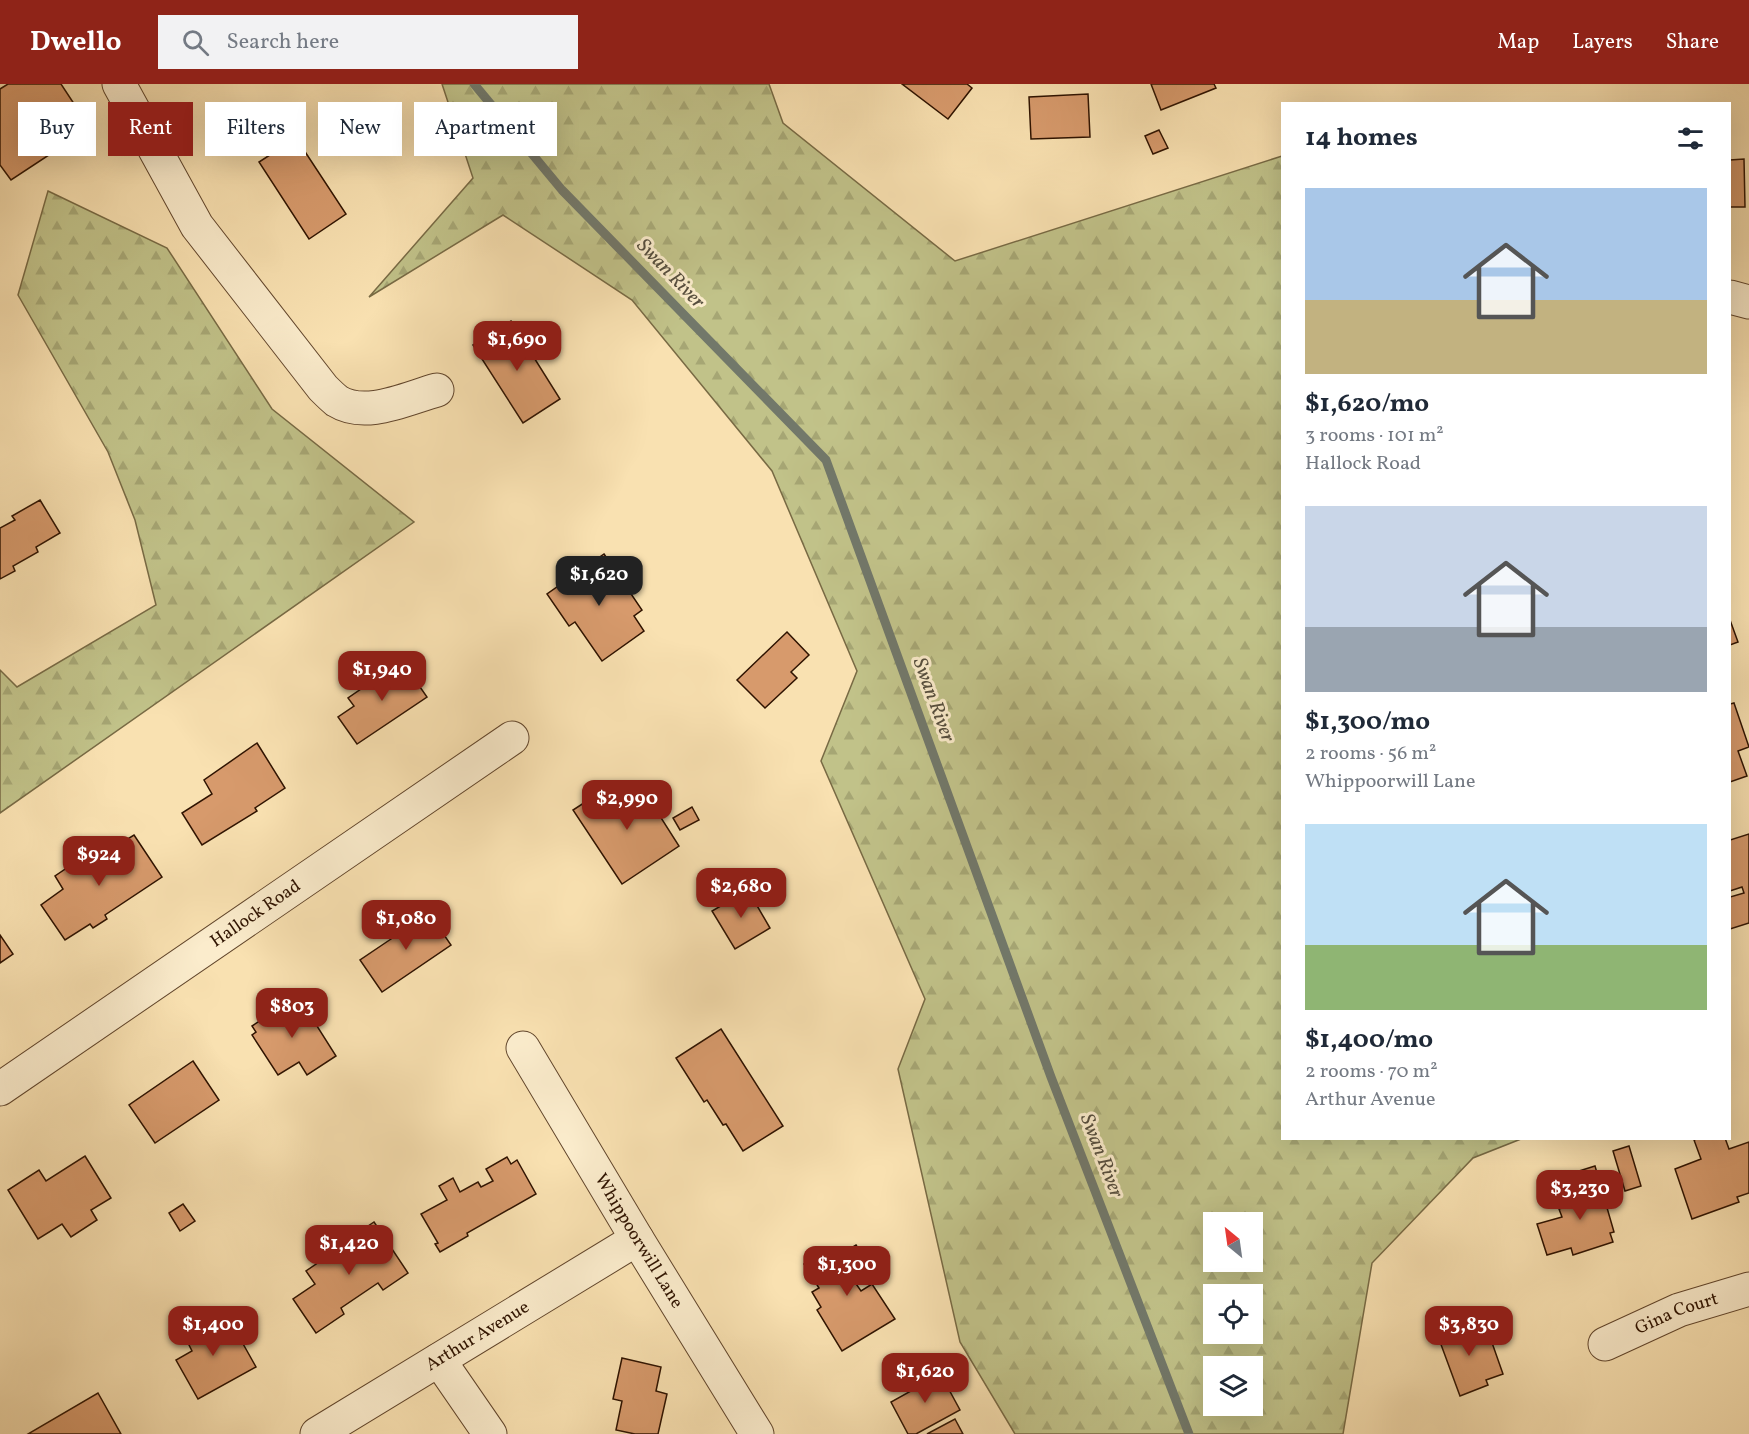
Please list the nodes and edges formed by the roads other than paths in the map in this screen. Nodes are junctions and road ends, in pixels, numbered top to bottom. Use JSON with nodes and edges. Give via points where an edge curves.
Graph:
{"nodes":[{"id":1,"x":119,"y":84,"type":"edge"},
{"id":2,"x":1731,"y":297,"type":"edge"},
{"id":3,"x":1749,"y":302,"type":"edge"},
{"id":4,"x":437,"y":390,"type":"dead end"},
{"id":5,"x":512,"y":738,"type":"dead end"},
{"id":6,"x":523,"y":1048,"type":"dead end"},
{"id":7,"x":0,"y":1089,"type":"edge"},
{"id":8,"x":637,"y":1239,"type":"junction"},
{"id":9,"x":1749,"y":1289,"type":"edge"},
{"id":10,"x":1605,"y":1344,"type":"dead end"},
{"id":11,"x":439,"y":1360,"type":"junction"},
{"id":12,"x":317,"y":1434,"type":"edge"},
{"id":13,"x":490,"y":1434,"type":"edge"},
{"id":14,"x":757,"y":1434,"type":"edge"}],
"edges":[{"from":1,"to":4,"type":"street","via":[[197,226],[323,388],[338,401],[355,407],[377,407]]},
{"from":2,"to":3,"type":"street"},
{"from":5,"to":7,"type":"street","name":"Hallock Road"},
{"from":6,"to":8,"type":"street","name":"Whippoorwill Lane"},
{"from":8,"to":11,"type":"street","name":"Arthur Avenue"},
{"from":8,"to":14,"type":"street","name":"Whippoorwill Lane"},
{"from":9,"to":10,"type":"street","name":"Gina Court","via":[[1679,1310]]},
{"from":11,"to":12,"type":"street","name":"Arthur Avenue"},
{"from":11,"to":13,"type":"street"}]}
